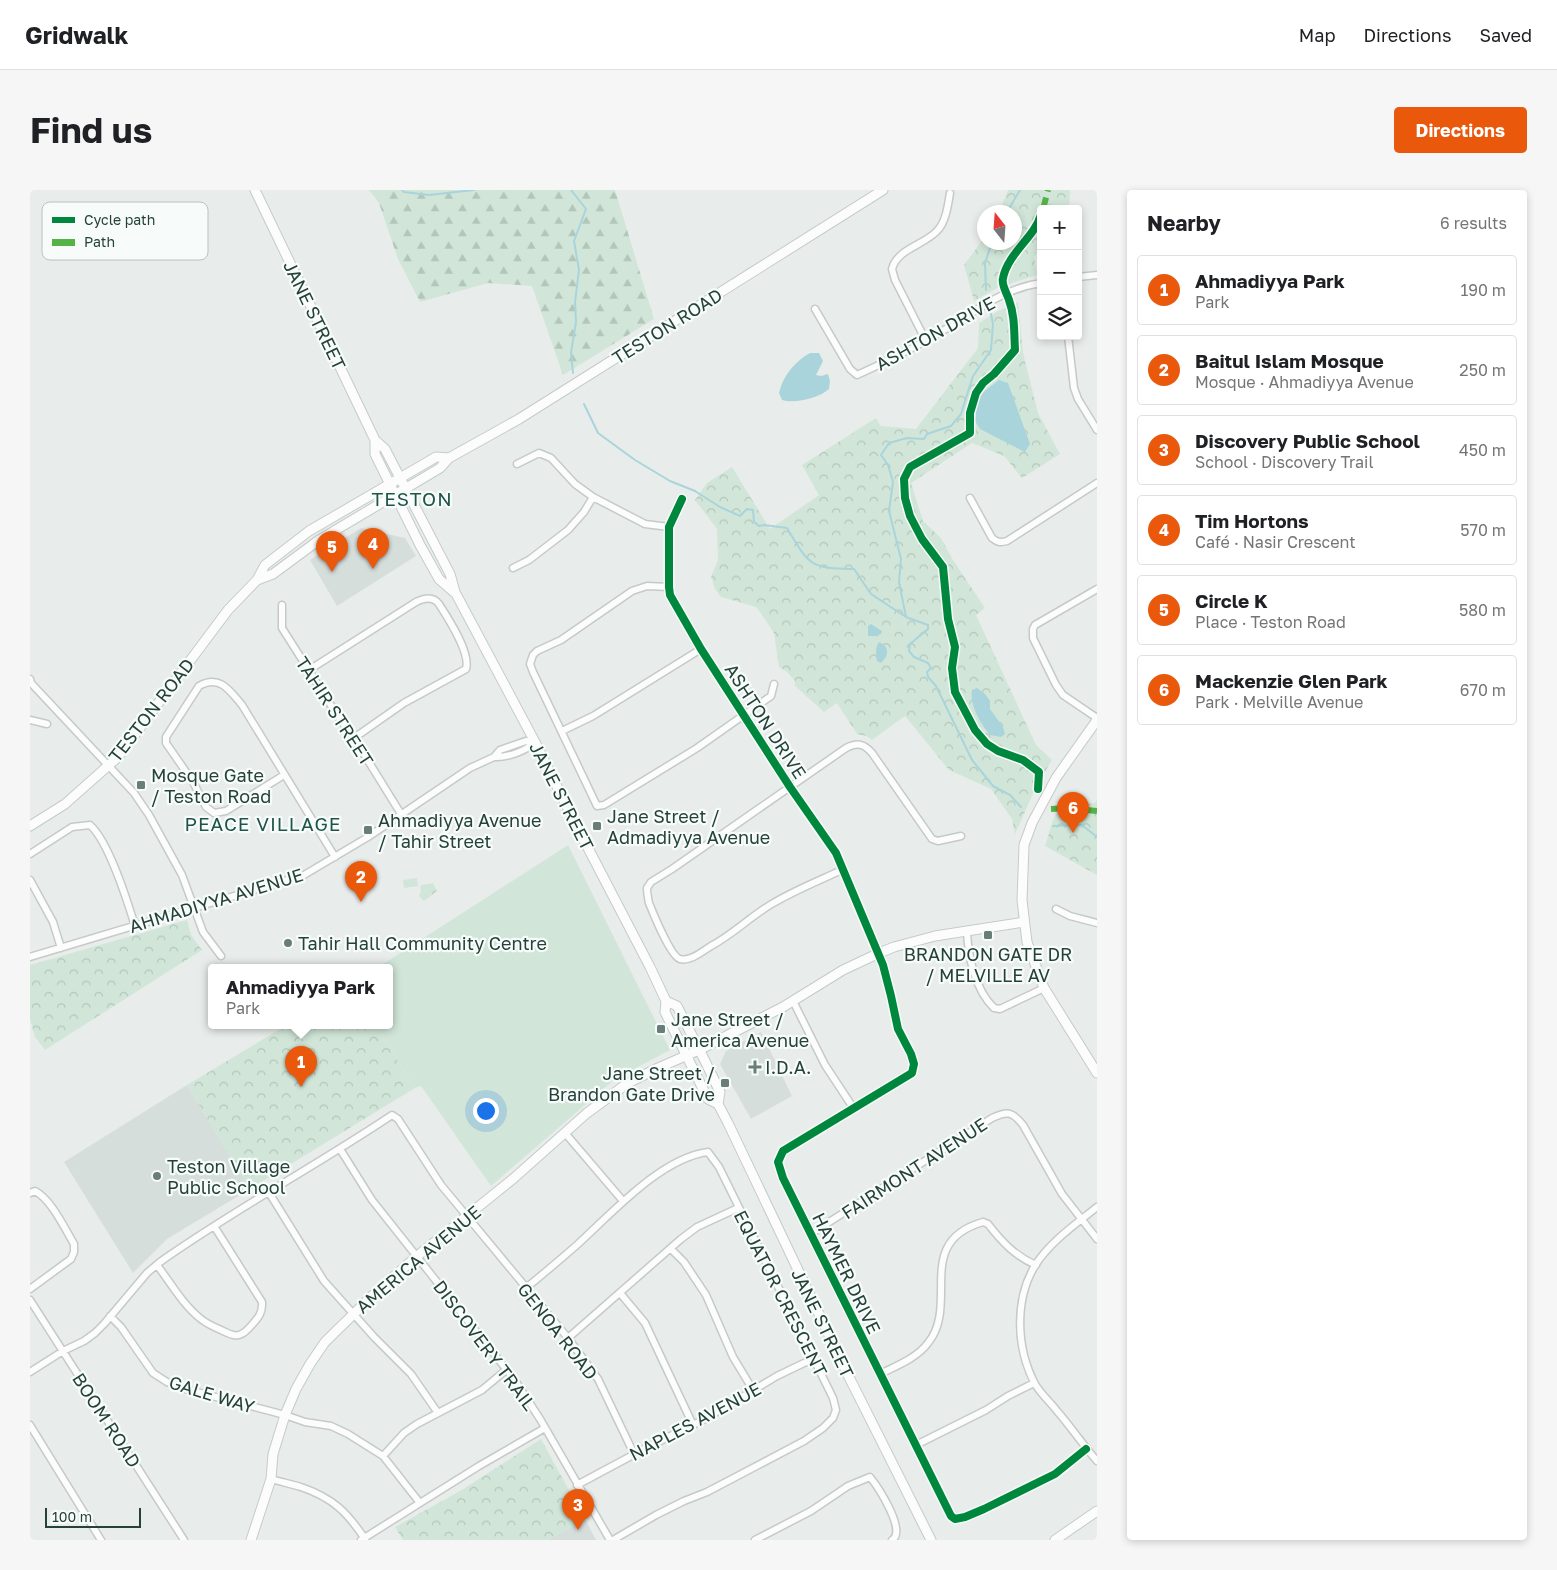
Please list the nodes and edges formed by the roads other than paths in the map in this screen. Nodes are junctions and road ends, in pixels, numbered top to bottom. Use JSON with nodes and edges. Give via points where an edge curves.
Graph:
{"nodes":[{"id":1,"x":255,"y":190,"type":"edge"},
{"id":2,"x":883,"y":190,"type":"edge"},
{"id":3,"x":950,"y":193,"type":"dead end"},
{"id":4,"x":1097,"y":275,"type":"edge"},
{"id":5,"x":1082,"y":277,"type":"edge"},
{"id":6,"x":1037,"y":284,"type":"edge"},
{"id":7,"x":815,"y":309,"type":"dead end"},
{"id":8,"x":1068,"y":340,"type":"edge"},
{"id":9,"x":926,"y":341,"type":"junction"},
{"id":10,"x":1097,"y":430,"type":"edge"},
{"id":11,"x":375,"y":440,"type":"junction"},
{"id":12,"x":450,"y":458,"type":"junction"},
{"id":13,"x":517,"y":464,"type":"dead end"},
{"id":14,"x":400,"y":478,"type":"junction"},
{"id":15,"x":1097,"y":483,"type":"edge"},
{"id":16,"x":390,"y":484,"type":"junction"},
{"id":17,"x":406,"y":489,"type":"junction"},
{"id":18,"x":396,"y":495,"type":"junction"},
{"id":19,"x":593,"y":497,"type":"junction"},
{"id":20,"x":970,"y":498,"type":"dead end"},
{"id":21,"x":682,"y":499,"type":"dead end"},
{"id":22,"x":669,"y":527,"type":"junction"},
{"id":23,"x":513,"y":568,"type":"dead end"},
{"id":24,"x":258,"y":580,"type":"junction"},
{"id":25,"x":669,"y":587,"type":"junction"},
{"id":26,"x":1097,"y":589,"type":"edge"},
{"id":27,"x":455,"y":592,"type":"junction"},
{"id":28,"x":282,"y":605,"type":"dead end"},
{"id":29,"x":702,"y":648,"type":"junction"},
{"id":30,"x":309,"y":670,"type":"junction"},
{"id":31,"x":30,"y":682,"type":"edge"},
{"id":32,"x":774,"y":684,"type":"dead end"},
{"id":33,"x":745,"y":715,"type":"junction"},
{"id":34,"x":1097,"y":719,"type":"edge"},
{"id":35,"x":30,"y":720,"type":"edge"},
{"id":36,"x":47,"y":724,"type":"dead end"},
{"id":37,"x":562,"y":731,"type":"junction"},
{"id":38,"x":354,"y":738,"type":"junction"},
{"id":39,"x":536,"y":742,"type":"junction"},
{"id":40,"x":108,"y":766,"type":"junction"},
{"id":41,"x":284,"y":775,"type":"junction"},
{"id":42,"x":790,"y":787,"type":"junction"},
{"id":43,"x":401,"y":814,"type":"junction"},
{"id":44,"x":30,"y":826,"type":"edge"},
{"id":45,"x":961,"y":836,"type":"dead end"},
{"id":46,"x":30,"y":854,"type":"edge"},
{"id":47,"x":335,"y":857,"type":"junction"},
{"id":48,"x":842,"y":870,"type":"junction"},
{"id":49,"x":30,"y":880,"type":"edge"},
{"id":50,"x":194,"y":908,"type":"junction"},
{"id":51,"x":1056,"y":909,"type":"dead end"},
{"id":52,"x":1024,"y":922,"type":"junction"},
{"id":53,"x":1097,"y":922,"type":"edge"},
{"id":54,"x":135,"y":926,"type":"junction"},
{"id":55,"x":967,"y":931,"type":"junction"},
{"id":56,"x":61,"y":948,"type":"junction"},
{"id":57,"x":877,"y":954,"type":"junction"},
{"id":58,"x":221,"y":956,"type":"dead end"},
{"id":59,"x":30,"y":957,"type":"edge"},
{"id":60,"x":1044,"y":988,"type":"junction"},
{"id":61,"x":666,"y":1001,"type":"junction"},
{"id":62,"x":792,"y":1001,"type":"junction"},
{"id":63,"x":699,"y":1050,"type":"junction"},
{"id":64,"x":687,"y":1056,"type":"junction"},
{"id":65,"x":1097,"y":1073,"type":"edge"},
{"id":66,"x":718,"y":1104,"type":"junction"},
{"id":67,"x":854,"y":1109,"type":"junction"},
{"id":68,"x":565,"y":1133,"type":"junction"},
{"id":69,"x":340,"y":1149,"type":"junction"},
{"id":70,"x":268,"y":1191,"type":"junction"},
{"id":71,"x":30,"y":1193,"type":"edge"},
{"id":72,"x":623,"y":1201,"type":"junction"},
{"id":73,"x":1097,"y":1207,"type":"edge"},
{"id":74,"x":738,"y":1208,"type":"junction"},
{"id":75,"x":468,"y":1216,"type":"junction"},
{"id":76,"x":1082,"y":1219,"type":"junction"},
{"id":77,"x":214,"y":1226,"type":"junction"},
{"id":78,"x":812,"y":1234,"type":"junction"},
{"id":79,"x":1097,"y":1239,"type":"edge"},
{"id":80,"x":671,"y":1249,"type":"junction"},
{"id":81,"x":416,"y":1256,"type":"junction"},
{"id":82,"x":157,"y":1264,"type":"junction"},
{"id":83,"x":1036,"y":1265,"type":"junction"},
{"id":84,"x":526,"y":1288,"type":"junction"},
{"id":85,"x":30,"y":1290,"type":"edge"},
{"id":86,"x":620,"y":1293,"type":"junction"},
{"id":87,"x":30,"y":1300,"type":"edge"},
{"id":88,"x":354,"y":1314,"type":"junction"},
{"id":89,"x":110,"y":1316,"type":"junction"},
{"id":90,"x":568,"y":1338,"type":"junction"},
{"id":91,"x":63,"y":1351,"type":"junction"},
{"id":92,"x":814,"y":1360,"type":"junction"},
{"id":93,"x":506,"y":1370,"type":"junction"},
{"id":94,"x":30,"y":1372,"type":"edge"},
{"id":95,"x":880,"y":1374,"type":"junction"},
{"id":96,"x":1034,"y":1383,"type":"junction"},
{"id":97,"x":753,"y":1390,"type":"junction"},
{"id":98,"x":438,"y":1413,"type":"junction"},
{"id":99,"x":285,"y":1415,"type":"junction"},
{"id":100,"x":30,"y":1425,"type":"edge"},
{"id":101,"x":693,"y":1425,"type":"junction"},
{"id":102,"x":545,"y":1428,"type":"junction"},
{"id":103,"x":916,"y":1445,"type":"junction"},
{"id":104,"x":1086,"y":1449,"type":"junction"},
{"id":105,"x":634,"y":1454,"type":"junction"},
{"id":106,"x":383,"y":1456,"type":"junction"},
{"id":107,"x":1097,"y":1462,"type":"edge"},
{"id":108,"x":271,"y":1479,"type":"junction"},
{"id":109,"x":577,"y":1484,"type":"junction"},
{"id":110,"x":420,"y":1504,"type":"junction"},
{"id":111,"x":1097,"y":1511,"type":"edge"},
{"id":112,"x":363,"y":1539,"type":"edge"},
{"id":113,"x":100,"y":1540,"type":"edge"},
{"id":114,"x":184,"y":1540,"type":"edge"},
{"id":115,"x":251,"y":1540,"type":"edge"},
{"id":116,"x":612,"y":1540,"type":"edge"},
{"id":117,"x":755,"y":1540,"type":"edge"},
{"id":118,"x":892,"y":1540,"type":"edge"},
{"id":119,"x":930,"y":1540,"type":"edge"},
{"id":120,"x":1055,"y":1540,"type":"edge"}],
"edges":[{"from":1,"to":11,"type":"main road","name":"JANE STREET"},
{"from":2,"to":12,"type":"main road","name":"TESTON ROAD","via":[[519,419]]},
{"from":3,"to":9,"type":"street","via":[[938,231],[897,258],[892,269]]},
{"from":4,"to":5,"type":"street"},
{"from":6,"to":9,"type":"street","name":"ASHTON DRIVE","via":[[993,298]]},
{"from":7,"to":9,"type":"street","name":"ASHTON DRIVE","via":[[850,369],[857,375]]},
{"from":8,"to":10,"type":"street","via":[[1074,388]]},
{"from":11,"to":14,"type":"main road","name":"JANE STREET","via":[[384,449]]},
{"from":11,"to":16,"type":"main road","name":"JANE STREET","via":[[375,454]]},
{"from":12,"to":14,"type":"main road","name":"TESTON ROAD","via":[[436,457]]},
{"from":12,"to":17,"type":"main road","name":"TESTON ROAD"},
{"from":13,"to":19,"type":"street","via":[[539,453],[551,458],[575,484]]},
{"from":14,"to":16,"type":"main road","name":"TESTON ROAD"},
{"from":14,"to":17,"type":"main road","name":"JANE STREET"},
{"from":15,"to":20,"type":"street","via":[[1002,543],[992,538]]},
{"from":16,"to":18,"type":"main road","name":"JANE STREET"},
{"from":16,"to":24,"type":"main road","name":"TESTON ROAD","via":[[309,531],[265,564]]},
{"from":17,"to":18,"type":"main road","name":"TESTON ROAD"},
{"from":17,"to":27,"type":"main road","name":"JANE STREET","via":[[450,574]]},
{"from":18,"to":24,"type":"main road","name":"TESTON ROAD","via":[[319,540],[273,574]]},
{"from":18,"to":27,"type":"main road","name":"JANE STREET","via":[[439,579]]},
{"from":19,"to":22,"type":"street","via":[[645,524]]},
{"from":19,"to":23,"type":"street","via":[[568,530],[529,560]]},
{"from":21,"to":22,"type":"street","name":"ASHTON DRIVE"},
{"from":22,"to":25,"type":"street","name":"ASHTON DRIVE"},
{"from":24,"to":40,"type":"main road","name":"TESTON ROAD","via":[[228,610]]},
{"from":25,"to":29,"type":"street","name":"ASHTON DRIVE","via":[[670,596]]},
{"from":25,"to":37,"type":"street","via":[[647,586],[632,591],[561,640],[533,655],[530,664],[533,672]]},
{"from":26,"to":34,"type":"street","via":[[1035,626],[1033,638],[1063,695]]},
{"from":27,"to":39,"type":"main road","name":"JANE STREET"},
{"from":28,"to":30,"type":"street","name":"TAHIR STREET","via":[[282,628]]},
{"from":29,"to":33,"type":"street","name":"ASHTON DRIVE"},
{"from":29,"to":37,"type":"street","via":[[593,716]]},
{"from":30,"to":38,"type":"street","name":"TAHIR STREET"},
{"from":30,"to":38,"type":"street","via":[[416,602],[430,598],[439,604],[461,643],[468,664],[466,669],[404,703]]},
{"from":31,"to":40,"type":"street"},
{"from":32,"to":33,"type":"street","via":[[771,696]]},
{"from":33,"to":37,"type":"street","via":[[697,748],[604,805],[597,806]]},
{"from":33,"to":42,"type":"street","name":"ASHTON DRIVE"},
{"from":34,"to":52,"type":"main road","via":[[1056,778],[1032,823],[1024,846]]},
{"from":35,"to":36,"type":"street"},
{"from":38,"to":43,"type":"street","name":"TAHIR STREET"},
{"from":39,"to":43,"type":"street","name":"AHMADIYYA AVENUE","via":[[526,741],[500,750],[494,757],[470,768]]},
{"from":39,"to":61,"type":"main road","name":"JANE STREET"},
{"from":40,"to":44,"type":"main road","name":"TESTON ROAD","via":[[65,804]]},
{"from":40,"to":50,"type":"street","via":[[134,792],[149,815],[182,875]]},
{"from":41,"to":41,"type":"street","via":[[242,705],[216,681],[199,686],[166,737],[166,743],[206,807],[214,813],[226,811]]},
{"from":41,"to":47,"type":"street"},
{"from":42,"to":45,"type":"street","via":[[846,748],[861,744],[872,754],[932,839],[938,841]]},
{"from":42,"to":48,"type":"street","name":"ASHTON DRIVE","via":[[828,840]]},
{"from":42,"to":48,"type":"street","via":[[651,882],[647,888],[648,901],[672,952],[682,960],[696,956],[769,906]]},
{"from":43,"to":47,"type":"street","name":"AHMADIYYA AVENUE"},
{"from":46,"to":54,"type":"street","via":[[72,827],[90,825],[108,854]]},
{"from":47,"to":50,"type":"street","name":"AHMADIYYA AVENUE","via":[[304,875]]},
{"from":48,"to":57,"type":"street","name":"ASHTON DRIVE"},
{"from":49,"to":56,"type":"street","via":[[53,922]]},
{"from":50,"to":54,"type":"street","name":"AHMADIYYA AVENUE"},
{"from":50,"to":58,"type":"street","via":[[203,932]]},
{"from":51,"to":53,"type":"street"},
{"from":52,"to":55,"type":"main road","name":"AMERICA AVENUE"},
{"from":52,"to":60,"type":"main road"},
{"from":54,"to":56,"type":"street","name":"AHMADIYYA AVENUE"},
{"from":55,"to":57,"type":"main road","name":"AMERICA AVENUE","via":[[917,940]]},
{"from":55,"to":60,"type":"street","via":[[972,967],[994,1008],[1000,1009]]},
{"from":56,"to":59,"type":"street","name":"AHMADIYYA AVENUE"},
{"from":57,"to":62,"type":"main road","name":"AMERICA AVENUE"},
{"from":57,"to":67,"type":"street","name":"HAYMER DRIVE","via":[[883,965],[898,1029],[911,1054],[914,1068],[912,1073]]},
{"from":60,"to":65,"type":"main road"},
{"from":61,"to":63,"type":"main road","name":"JANE STREET","via":[[677,1006]]},
{"from":61,"to":64,"type":"main road","name":"JANE STREET","via":[[664,1012]]},
{"from":62,"to":63,"type":"main road","name":"AMERICA AVENUE"},
{"from":62,"to":67,"type":"street","via":[[825,1065]]},
{"from":63,"to":64,"type":"main road","name":"AMERICA AVENUE"},
{"from":63,"to":66,"type":"main road","name":"JANE STREET","via":[[720,1092]]},
{"from":64,"to":66,"type":"main road","name":"JANE STREET","via":[[708,1099]]},
{"from":64,"to":68,"type":"main road","name":"AMERICA AVENUE","via":[[622,1088]]},
{"from":66,"to":119,"type":"main road","name":"JANE STREET"},
{"from":67,"to":78,"type":"street","name":"HAYMER DRIVE","via":[[780,1156],[779,1168],[783,1178]]},
{"from":68,"to":72,"type":"street"},
{"from":68,"to":75,"type":"main road","name":"AMERICA AVENUE"},
{"from":69,"to":70,"type":"street"},
{"from":69,"to":75,"type":"street","name":"GENOA ROAD","via":[[392,1115],[398,1119],[441,1185]]},
{"from":69,"to":81,"type":"street","name":"DISCOVERY TRAIL","via":[[372,1200]]},
{"from":70,"to":77,"type":"street"},
{"from":70,"to":88,"type":"street","via":[[324,1281]]},
{"from":71,"to":85,"type":"street","via":[[36,1191],[49,1204],[74,1244],[74,1252],[71,1259]]},
{"from":72,"to":74,"type":"street","name":"EQUATOR CRESCENT","via":[[667,1169],[708,1152],[716,1161]]},
{"from":72,"to":84,"type":"street","name":"EQUATOR CRESCENT"},
{"from":73,"to":76,"type":"street"},
{"from":74,"to":80,"type":"street","via":[[697,1227]]},
{"from":74,"to":92,"type":"street","name":"EQUATOR CRESCENT"},
{"from":75,"to":81,"type":"main road","name":"AMERICA AVENUE"},
{"from":75,"to":84,"type":"street","name":"GENOA ROAD"},
{"from":76,"to":78,"type":"street","name":"FAIRMONT AVENUE","via":[[1062,1194],[1023,1125],[1010,1113],[1003,1113]]},
{"from":76,"to":79,"type":"street"},
{"from":76,"to":83,"type":"street","via":[[1055,1241]]},
{"from":77,"to":82,"type":"street"},
{"from":77,"to":82,"type":"street","via":[[262,1302],[262,1311],[243,1334],[230,1334],[203,1320],[189,1307]]},
{"from":78,"to":95,"type":"street","name":"HAYMER DRIVE"},
{"from":80,"to":86,"type":"street"},
{"from":80,"to":97,"type":"street","via":[[706,1295],[733,1357]]},
{"from":81,"to":88,"type":"main road","name":"AMERICA AVENUE"},
{"from":81,"to":93,"type":"street","name":"DISCOVERY TRAIL"},
{"from":82,"to":89,"type":"street"},
{"from":83,"to":95,"type":"street","via":[[1010,1250],[988,1224],[970,1225],[949,1245],[941,1264],[940,1317],[930,1342],[920,1352]]},
{"from":83,"to":96,"type":"street","via":[[1020,1318],[1024,1355]]},
{"from":84,"to":90,"type":"street","name":"GENOA ROAD"},
{"from":86,"to":90,"type":"street"},
{"from":86,"to":101,"type":"street","via":[[645,1324]]},
{"from":87,"to":91,"type":"street","name":"BOOM ROAD"},
{"from":88,"to":98,"type":"street","via":[[411,1374]]},
{"from":88,"to":99,"type":"main road","name":"AMERICA AVENUE","via":[[325,1342],[296,1389]]},
{"from":89,"to":91,"type":"street","via":[[84,1341]]},
{"from":89,"to":99,"type":"street","name":"GALE WAY","via":[[160,1378],[185,1389]]},
{"from":90,"to":105,"type":"street","name":"GENOA ROAD","via":[[598,1379]]},
{"from":91,"to":94,"type":"street"},
{"from":91,"to":114,"type":"street","name":"BOOM ROAD"},
{"from":92,"to":97,"type":"street","name":"NAPLES AVENUE"},
{"from":92,"to":116,"type":"street","name":"EQUATOR CRESCENT","via":[[836,1410],[824,1428],[784,1452]]},
{"from":93,"to":98,"type":"street","via":[[482,1390]]},
{"from":93,"to":102,"type":"street","name":"DISCOVERY TRAIL"},
{"from":95,"to":103,"type":"street","name":"HAYMER DRIVE"},
{"from":96,"to":103,"type":"street"},
{"from":96,"to":104,"type":"street"},
{"from":97,"to":101,"type":"street","name":"NAPLES AVENUE"},
{"from":98,"to":106,"type":"street","via":[[404,1433]]},
{"from":99,"to":106,"type":"street","name":"GALE WAY","via":[[339,1429]]},
{"from":99,"to":108,"type":"main road","name":"AMERICA AVENUE","via":[[273,1454]]},
{"from":100,"to":113,"type":"street"},
{"from":101,"to":105,"type":"street","name":"NAPLES AVENUE"},
{"from":102,"to":109,"type":"street","name":"DISCOVERY TRAIL"},
{"from":102,"to":110,"type":"street"},
{"from":103,"to":104,"type":"street","name":"HAYMER DRIVE","via":[[943,1503],[955,1519],[984,1509],[1056,1474]]},
{"from":104,"to":107,"type":"street"},
{"from":105,"to":109,"type":"street","name":"NAPLES AVENUE"},
{"from":106,"to":110,"type":"street","name":"GALE WAY"},
{"from":108,"to":112,"type":"street","via":[[328,1498],[346,1514]]},
{"from":108,"to":115,"type":"main road","name":"AMERICA AVENUE"},
{"from":109,"to":116,"type":"street","name":"DISCOVERY TRAIL"},
{"from":110,"to":112,"type":"street"},
{"from":111,"to":120,"type":"main road"},
{"from":117,"to":118,"type":"street","via":[[811,1511],[848,1486],[870,1477],[885,1500],[898,1532]]}]}
